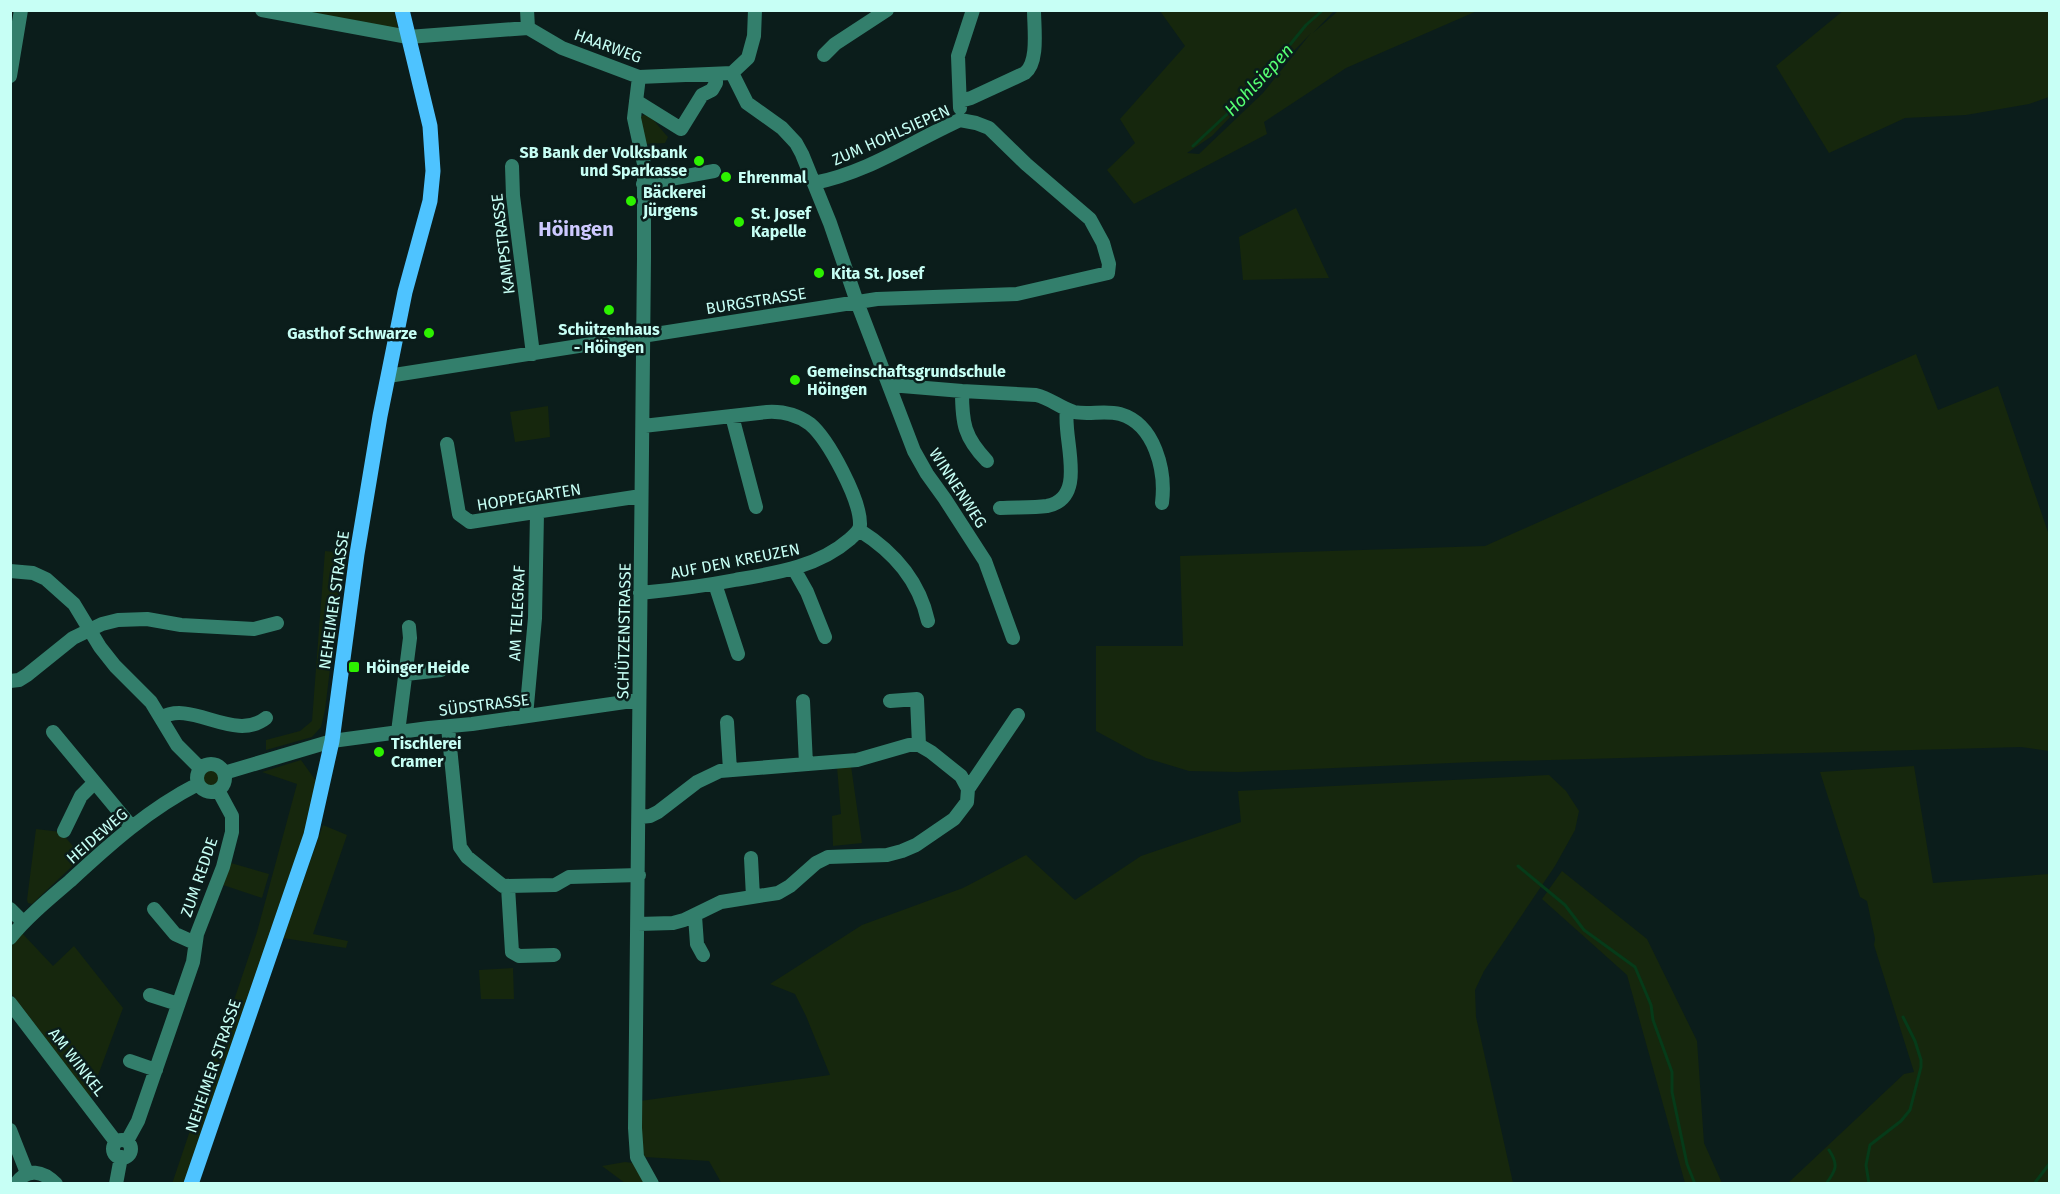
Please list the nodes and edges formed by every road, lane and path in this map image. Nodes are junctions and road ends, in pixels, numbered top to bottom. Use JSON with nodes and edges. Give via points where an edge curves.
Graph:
{"nodes":[{"id":1,"x":21,"y":10,"type":"edge"},
{"id":2,"x":262,"y":10,"type":"edge"},
{"id":3,"x":402,"y":10,"type":"edge"},
{"id":4,"x":528,"y":10,"type":"edge"},
{"id":5,"x":755,"y":10,"type":"edge"},
{"id":6,"x":887,"y":10,"type":"edge"},
{"id":7,"x":973,"y":10,"type":"edge"},
{"id":8,"x":1034,"y":10,"type":"edge"},
{"id":9,"x":528,"y":28,"type":"junction"},
{"id":10,"x":408,"y":37,"type":"junction"},
{"id":11,"x":824,"y":55,"type":"dead end"},
{"id":12,"x":732,"y":73,"type":"junction"},
{"id":13,"x":716,"y":74,"type":"junction"},
{"id":14,"x":10,"y":76,"type":"edge"},
{"id":15,"x":639,"y":76,"type":"junction"},
{"id":16,"x":636,"y":101,"type":"junction"},
{"id":17,"x":960,"y":101,"type":"junction"},
{"id":18,"x":960,"y":120,"type":"junction"},
{"id":19,"x":512,"y":166,"type":"dead end"},
{"id":20,"x":714,"y":171,"type":"dead end"},
{"id":21,"x":814,"y":183,"type":"junction"},
{"id":22,"x":643,"y":184,"type":"junction"},
{"id":23,"x":1090,"y":219,"type":"joint"},
{"id":24,"x":857,"y":302,"type":"junction"},
{"id":25,"x":643,"y":336,"type":"junction"},
{"id":26,"x":533,"y":354,"type":"junction"},
{"id":27,"x":388,"y":376,"type":"junction"},
{"id":28,"x":890,"y":385,"type":"junction"},
{"id":29,"x":962,"y":392,"type":"junction"},
{"id":30,"x":1067,"y":410,"type":"junction"},
{"id":31,"x":732,"y":416,"type":"junction"},
{"id":32,"x":643,"y":426,"type":"junction"},
{"id":33,"x":447,"y":444,"type":"dead end"},
{"id":34,"x":987,"y":461,"type":"dead end"},
{"id":35,"x":641,"y":496,"type":"junction"},
{"id":36,"x":1162,"y":503,"type":"dead end"},
{"id":37,"x":756,"y":507,"type":"dead end"},
{"id":38,"x":1000,"y":507,"type":"dead end"},
{"id":39,"x":537,"y":513,"type":"junction"},
{"id":40,"x":859,"y":530,"type":"junction"},
{"id":41,"x":794,"y":569,"type":"junction"},
{"id":42,"x":10,"y":571,"type":"edge"},
{"id":43,"x":715,"y":584,"type":"junction"},
{"id":44,"x":640,"y":593,"type":"junction"},
{"id":45,"x":928,"y":621,"type":"dead end"},
{"id":46,"x":277,"y":622,"type":"dead end"},
{"id":47,"x":409,"y":627,"type":"dead end"},
{"id":48,"x":89,"y":630,"type":"junction"},
{"id":49,"x":825,"y":637,"type":"dead end"},
{"id":50,"x":1013,"y":638,"type":"dead end"},
{"id":51,"x":738,"y":654,"type":"dead end"},
{"id":52,"x":441,"y":670,"type":"dead end"},
{"id":53,"x":406,"y":675,"type":"junction"},
{"id":54,"x":10,"y":681,"type":"edge"},
{"id":55,"x":639,"y":700,"type":"junction"},
{"id":56,"x":803,"y":701,"type":"dead end"},
{"id":57,"x":890,"y":701,"type":"dead end"},
{"id":58,"x":1018,"y":715,"type":"dead end"},
{"id":59,"x":526,"y":716,"type":"junction"},
{"id":60,"x":161,"y":718,"type":"junction"},
{"id":61,"x":266,"y":718,"type":"dead end"},
{"id":62,"x":727,"y":722,"type":"dead end"},
{"id":63,"x":448,"y":727,"type":"junction"},
{"id":64,"x":53,"y":732,"type":"dead end"},
{"id":65,"x":398,"y":732,"type":"junction"},
{"id":66,"x":332,"y":741,"type":"junction"},
{"id":67,"x":919,"y":745,"type":"junction"},
{"id":68,"x":806,"y":764,"type":"junction"},
{"id":69,"x":200,"y":768,"type":"junction"},
{"id":70,"x":730,"y":770,"type":"junction"},
{"id":71,"x":224,"y":773,"type":"junction"},
{"id":72,"x":94,"y":783,"type":"junction"},
{"id":73,"x":198,"y":784,"type":"junction"},
{"id":74,"x":968,"y":789,"type":"junction"},
{"id":75,"x":218,"y":790,"type":"junction"},
{"id":76,"x":640,"y":816,"type":"junction"},
{"id":77,"x":131,"y":826,"type":"junction"},
{"id":78,"x":64,"y":831,"type":"dead end"},
{"id":79,"x":751,"y":858,"type":"dead end"},
{"id":80,"x":639,"y":875,"type":"junction"},
{"id":81,"x":508,"y":887,"type":"junction"},
{"id":82,"x":753,"y":897,"type":"junction"},
{"id":83,"x":10,"y":909,"type":"edge"},
{"id":84,"x":154,"y":909,"type":"dead end"},
{"id":85,"x":695,"y":916,"type":"junction"},
{"id":86,"x":23,"y":922,"type":"junction"},
{"id":87,"x":638,"y":924,"type":"junction"},
{"id":88,"x":10,"y":938,"type":"edge"},
{"id":89,"x":195,"y":943,"type":"junction"},
{"id":90,"x":554,"y":955,"type":"dead end"},
{"id":91,"x":703,"y":955,"type":"dead end"},
{"id":92,"x":150,"y":995,"type":"dead end"},
{"id":93,"x":10,"y":1003,"type":"edge"},
{"id":94,"x":178,"y":1004,"type":"junction"},
{"id":95,"x":130,"y":1061,"type":"dead end"},
{"id":96,"x":156,"y":1070,"type":"junction"},
{"id":97,"x":10,"y":1130,"type":"edge"},
{"id":98,"x":121,"y":1142,"type":"junction"},
{"id":99,"x":27,"y":1173,"type":"junction"},
{"id":100,"x":16,"y":1184,"type":"edge"},
{"id":101,"x":56,"y":1184,"type":"edge"},
{"id":102,"x":116,"y":1184,"type":"edge"},
{"id":103,"x":191,"y":1184,"type":"edge"},
{"id":104,"x":652,"y":1184,"type":"edge"}],
"edges":[{"from":1,"to":14,"type":"street"},
{"from":2,"to":10,"type":"street"},
{"from":3,"to":10,"type":"main road","name":"NEHEIMER STRASSE"},
{"from":4,"to":9,"type":"street"},
{"from":5,"to":12,"type":"street","via":[[748,58]]},
{"from":6,"to":11,"type":"street"},
{"from":7,"to":17,"type":"street","via":[[958,56]]},
{"from":8,"to":17,"type":"street","via":[[1031,68]]},
{"from":9,"to":10,"type":"street"},
{"from":9,"to":15,"type":"street","name":"HAARWEG","via":[[562,48]]},
{"from":10,"to":27,"type":"main road","name":"NEHEIMER STRASSE","via":[[430,126],[433,171],[430,201],[405,292]]},
{"from":12,"to":13,"type":"street","name":"HAARWEG"},
{"from":12,"to":21,"type":"street","name":"WINNENWEG","via":[[747,103],[796,143]]},
{"from":13,"to":15,"type":"street","name":"HAARWEG"},
{"from":13,"to":16,"type":"street","via":[[712,90],[702,95],[681,129]]},
{"from":15,"to":16,"type":"street","name":"SCHÜTZENSTRASSE"},
{"from":16,"to":22,"type":"street","name":"SCHÜTZENSTRASSE","via":[[634,118],[644,164]]},
{"from":17,"to":18,"type":"street"},
{"from":18,"to":21,"type":"street","name":"ZUM HOHLSIEPEN","via":[[860,171]]},
{"from":18,"to":23,"type":"street","name":"ZUM HOHLSIEPEN","via":[[989,128]]},
{"from":19,"to":26,"type":"street","name":"KAMPSTRASSE"},
{"from":20,"to":22,"type":"street"},
{"from":21,"to":24,"type":"street","name":"WINNENWEG"},
{"from":22,"to":25,"type":"street","name":"SCHÜTZENSTRASSE"},
{"from":23,"to":24,"type":"street","name":"BURGSTRASSE","via":[[1103,243],[1108,273],[1017,294]]},
{"from":24,"to":25,"type":"street","name":"BURGSTRASSE"},
{"from":24,"to":28,"type":"street","name":"WINNENWEG"},
{"from":25,"to":26,"type":"street","name":"BURGSTRASSE"},
{"from":25,"to":32,"type":"street","name":"SCHÜTZENSTRASSE"},
{"from":26,"to":27,"type":"street","name":"BURGSTRASSE"},
{"from":27,"to":66,"type":"main road","name":"NEHEIMER STRASSE","via":[[357,554]]},
{"from":28,"to":29,"type":"street"},
{"from":28,"to":50,"type":"street","name":"WINNENWEG","via":[[920,463],[990,572]]},
{"from":29,"to":30,"type":"street","via":[[1036,395]]},
{"from":29,"to":34,"type":"street","via":[[965,431]]},
{"from":30,"to":36,"type":"street","via":[[1115,413],[1138,425],[1159,460],[1164,487]]},
{"from":30,"to":38,"type":"street","via":[[1071,481],[1066,495],[1049,506]]},
{"from":31,"to":32,"type":"street"},
{"from":31,"to":37,"type":"street"},
{"from":31,"to":40,"type":"street","via":[[786,412],[810,425],[828,445],[848,484],[859,515]]},
{"from":32,"to":35,"type":"street","name":"SCHÜTZENSTRASSE"},
{"from":33,"to":39,"type":"street","name":"HOPPEGARTEN","via":[[457,507],[465,520],[478,522]]},
{"from":35,"to":39,"type":"street","name":"HOPPEGARTEN"},
{"from":35,"to":44,"type":"street","name":"SCHÜTZENSTRASSE"},
{"from":39,"to":59,"type":"street","name":"AM TELEGRAF","via":[[535,618]]},
{"from":40,"to":41,"type":"street","name":"AUF DEN KREUZEN","via":[[838,548]]},
{"from":40,"to":45,"type":"street","via":[[894,557],[913,580]]},
{"from":41,"to":43,"type":"street","name":"AUF DEN KREUZEN"},
{"from":41,"to":49,"type":"street"},
{"from":42,"to":48,"type":"street","via":[[33,573],[46,579],[74,604]]},
{"from":43,"to":44,"type":"street","name":"AUF DEN KREUZEN"},
{"from":43,"to":51,"type":"street"},
{"from":44,"to":55,"type":"street","name":"SCHÜTZENSTRASSE"},
{"from":46,"to":48,"type":"street","via":[[254,629],[217,628],[132,618]]},
{"from":47,"to":53,"type":"street"},
{"from":48,"to":54,"type":"street","via":[[27,675]]},
{"from":48,"to":60,"type":"street"},
{"from":52,"to":53,"type":"street"},
{"from":53,"to":65,"type":"street"},
{"from":55,"to":59,"type":"street","name":"SÜDSTRASSE"},
{"from":55,"to":76,"type":"street","name":"SCHÜTZENSTRASSE"},
{"from":56,"to":68,"type":"street"},
{"from":57,"to":67,"type":"street","via":[[917,699]]},
{"from":58,"to":74,"type":"street"},
{"from":59,"to":63,"type":"street","name":"SÜDSTRASSE"},
{"from":60,"to":61,"type":"street","via":[[176,712],[242,726],[257,725]]},
{"from":60,"to":69,"type":"street","via":[[177,746]]},
{"from":62,"to":70,"type":"street"},
{"from":63,"to":65,"type":"street","name":"SÜDSTRASSE"},
{"from":63,"to":81,"type":"street","via":[[460,847],[467,857]]},
{"from":64,"to":72,"type":"street"},
{"from":65,"to":66,"type":"street","name":"SÜDSTRASSE"},
{"from":66,"to":71,"type":"street"},
{"from":66,"to":103,"type":"main road","name":"NEHEIMER STRASSE","via":[[311,835]]},
{"from":67,"to":68,"type":"street","via":[[900,746],[857,760]]},
{"from":67,"to":74,"type":"street","via":[[961,776]]},
{"from":68,"to":70,"type":"street"},
{"from":69,"to":71,"type":"street","via":[[216,764]]},
{"from":69,"to":73,"type":"street"},
{"from":70,"to":76,"type":"street","via":[[705,777],[658,812]]},
{"from":71,"to":75,"type":"street","via":[[224,783]]},
{"from":72,"to":77,"type":"street"},
{"from":72,"to":78,"type":"street","via":[[81,796]]},
{"from":73,"to":75,"type":"street","via":[[204,791]]},
{"from":73,"to":77,"type":"street","name":"HEIDEWEG"},
{"from":74,"to":82,"type":"street","via":[[967,802],[954,819],[916,845],[887,855],[828,857],[784,890]]},
{"from":75,"to":89,"type":"street","name":"ZUM REDDE","via":[[232,816],[232,831]]},
{"from":76,"to":80,"type":"street","name":"SCHÜTZENSTRASSE"},
{"from":77,"to":86,"type":"street","name":"HEIDEWEG"},
{"from":79,"to":82,"type":"street"},
{"from":80,"to":81,"type":"street","via":[[569,877],[555,885]]},
{"from":80,"to":87,"type":"street","name":"SCHÜTZENSTRASSE"},
{"from":81,"to":90,"type":"street","via":[[512,952],[519,956]]},
{"from":82,"to":85,"type":"street","via":[[712,905]]},
{"from":83,"to":86,"type":"street"},
{"from":84,"to":89,"type":"street","name":"ZUM REDDE","via":[[175,934]]},
{"from":85,"to":87,"type":"street","via":[[673,923]]},
{"from":85,"to":91,"type":"street","via":[[697,944]]},
{"from":86,"to":88,"type":"street"},
{"from":87,"to":104,"type":"street","name":"SCHÜTZENSTRASSE","via":[[635,1128],[637,1157]]},
{"from":89,"to":94,"type":"street","name":"ZUM REDDE","via":[[193,962]]},
{"from":92,"to":94,"type":"street"},
{"from":93,"to":98,"type":"street","name":"AM WINKEL"},
{"from":94,"to":96,"type":"street","name":"ZUM REDDE"},
{"from":95,"to":96,"type":"street"},
{"from":96,"to":98,"type":"street","name":"ZUM REDDE","via":[[138,1121]]},
{"from":97,"to":99,"type":"street"},
{"from":98,"to":102,"type":"street","via":[[113,1151],[121,1157]]},
{"from":99,"to":100,"type":"street"},
{"from":99,"to":101,"type":"street","via":[[45,1174]]}]}
